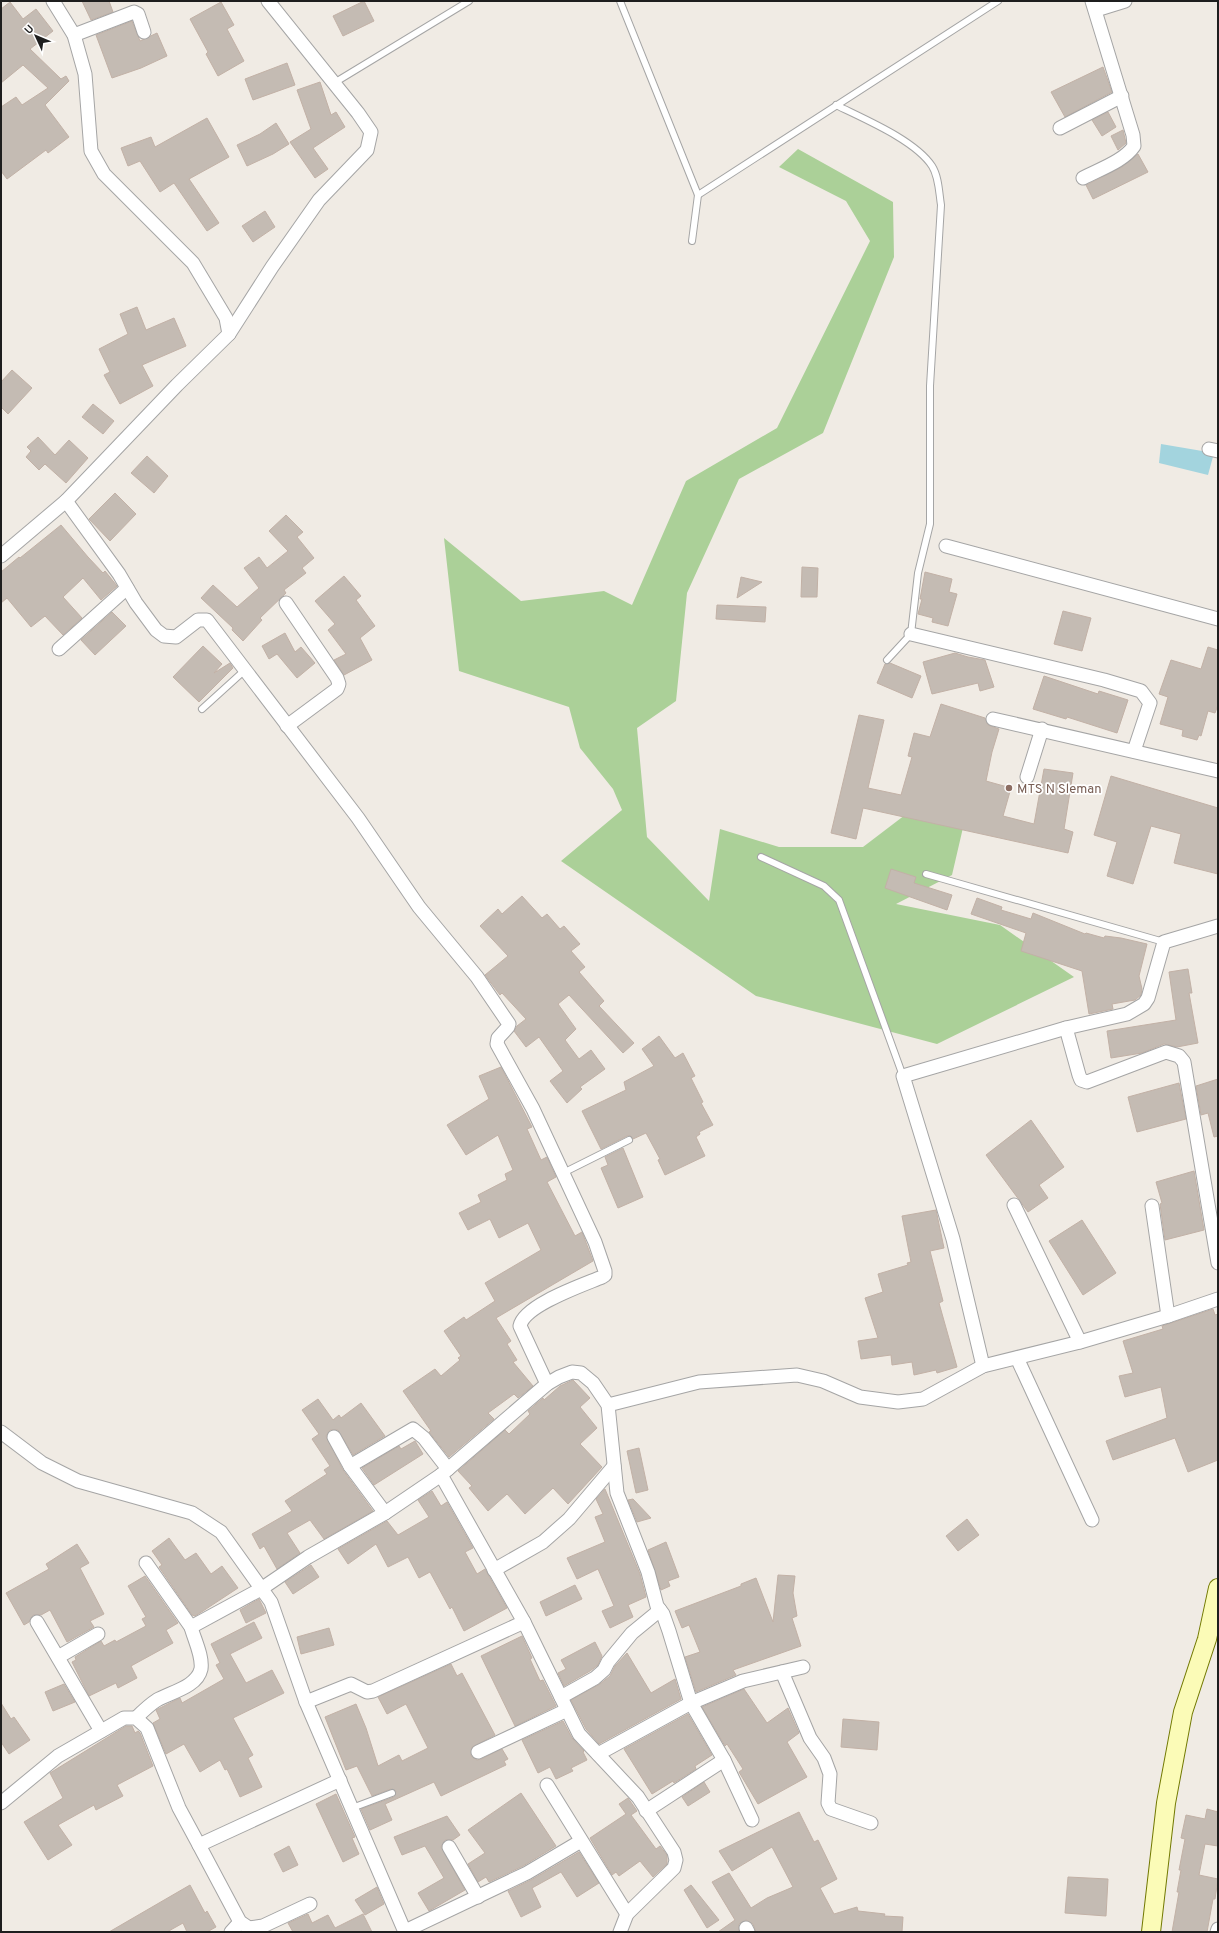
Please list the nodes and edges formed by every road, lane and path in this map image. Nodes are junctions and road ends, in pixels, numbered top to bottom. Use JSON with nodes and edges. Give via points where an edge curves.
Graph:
{"nodes":[{"id":1,"x":53,"y":1,"type":"edge"},
{"id":2,"x":268,"y":1,"type":"edge"},
{"id":3,"x":469,"y":1,"type":"edge"},
{"id":4,"x":620,"y":1,"type":"edge"},
{"id":5,"x":998,"y":1,"type":"edge"},
{"id":6,"x":1125,"y":1,"type":"edge"},
{"id":7,"x":1094,"y":6,"type":"edge"},
{"id":8,"x":144,"y":32,"type":"dead end"},
{"id":9,"x":74,"y":35,"type":"junction"},
{"id":10,"x":334,"y":83,"type":"junction"},
{"id":11,"x":1122,"y":96,"type":"junction"},
{"id":12,"x":836,"y":105,"type":"junction"},
{"id":13,"x":1060,"y":128,"type":"dead end"},
{"id":14,"x":1084,"y":178,"type":"dead end"},
{"id":15,"x":698,"y":194,"type":"junction"},
{"id":16,"x":692,"y":241,"type":"dead end"},
{"id":17,"x":228,"y":334,"type":"junction"},
{"id":18,"x":66,"y":501,"type":"junction"},
{"id":19,"x":946,"y":546,"type":"dead end"},
{"id":20,"x":1,"y":556,"type":"edge"},
{"id":21,"x":127,"y":588,"type":"junction"},
{"id":22,"x":286,"y":603,"type":"dead end"},
{"id":23,"x":1218,"y":619,"type":"edge"},
{"id":24,"x":911,"y":634,"type":"junction"},
{"id":25,"x":59,"y":648,"type":"dead end"},
{"id":26,"x":888,"y":660,"type":"dead end"},
{"id":27,"x":245,"y":670,"type":"junction"},
{"id":28,"x":202,"y":709,"type":"dead end"},
{"id":29,"x":993,"y":719,"type":"dead end"},
{"id":30,"x":287,"y":726,"type":"junction"},
{"id":31,"x":1042,"y":729,"type":"junction"},
{"id":32,"x":1134,"y":751,"type":"junction"},
{"id":33,"x":1218,"y":771,"type":"edge"},
{"id":34,"x":1027,"y":777,"type":"dead end"},
{"id":35,"x":761,"y":857,"type":"dead end"},
{"id":36,"x":926,"y":874,"type":"dead end"},
{"id":37,"x":1218,"y":926,"type":"edge"},
{"id":38,"x":1164,"y":942,"type":"junction"},
{"id":39,"x":1066,"y":1028,"type":"junction"},
{"id":40,"x":903,"y":1076,"type":"junction"},
{"id":41,"x":629,"y":1140,"type":"dead end"},
{"id":42,"x":563,"y":1173,"type":"junction"},
{"id":43,"x":1014,"y":1205,"type":"dead end"},
{"id":44,"x":1152,"y":1206,"type":"dead end"},
{"id":45,"x":1218,"y":1263,"type":"edge"},
{"id":46,"x":1218,"y":1299,"type":"edge"},
{"id":47,"x":1168,"y":1316,"type":"junction"},
{"id":48,"x":1080,"y":1342,"type":"junction"},
{"id":49,"x":1017,"y":1358,"type":"junction"},
{"id":50,"x":983,"y":1366,"type":"junction"},
{"id":51,"x":547,"y":1384,"type":"junction"},
{"id":52,"x":608,"y":1405,"type":"junction"},
{"id":53,"x":1,"y":1432,"type":"edge"},
{"id":54,"x":334,"y":1437,"type":"dead end"},
{"id":55,"x":350,"y":1466,"type":"junction"},
{"id":56,"x":614,"y":1466,"type":"junction"},
{"id":57,"x":444,"y":1472,"type":"junction"},
{"id":58,"x":385,"y":1513,"type":"junction"},
{"id":59,"x":1092,"y":1520,"type":"dead end"},
{"id":60,"x":146,"y":1563,"type":"dead end"},
{"id":61,"x":494,"y":1570,"type":"junction"},
{"id":62,"x":1218,"y":1588,"type":"edge"},
{"id":63,"x":261,"y":1589,"type":"junction"},
{"id":64,"x":660,"y":1610,"type":"junction"},
{"id":65,"x":37,"y":1622,"type":"dead end"},
{"id":66,"x":524,"y":1622,"type":"junction"},
{"id":67,"x":191,"y":1627,"type":"junction"},
{"id":68,"x":98,"y":1634,"type":"dead end"},
{"id":69,"x":1212,"y":1637,"type":"edge"},
{"id":70,"x":58,"y":1657,"type":"junction"},
{"id":71,"x":803,"y":1667,"type":"dead end"},
{"id":72,"x":782,"y":1672,"type":"junction"},
{"id":73,"x":561,"y":1697,"type":"junction"},
{"id":74,"x":306,"y":1702,"type":"junction"},
{"id":75,"x":691,"y":1703,"type":"junction"},
{"id":76,"x":567,"y":1710,"type":"junction"},
{"id":77,"x":136,"y":1718,"type":"junction"},
{"id":78,"x":101,"y":1731,"type":"junction"},
{"id":79,"x":478,"y":1752,"type":"dead end"},
{"id":80,"x":598,"y":1754,"type":"junction"},
{"id":81,"x":724,"y":1760,"type":"junction"},
{"id":82,"x":340,"y":1780,"type":"junction"},
{"id":83,"x":547,"y":1785,"type":"dead end"},
{"id":84,"x":392,"y":1793,"type":"dead end"},
{"id":85,"x":1,"y":1803,"type":"edge"},
{"id":86,"x":352,"y":1808,"type":"junction"},
{"id":87,"x":646,"y":1811,"type":"junction"},
{"id":88,"x":752,"y":1820,"type":"dead end"},
{"id":89,"x":871,"y":1823,"type":"dead end"},
{"id":90,"x":581,"y":1841,"type":"junction"},
{"id":91,"x":199,"y":1845,"type":"junction"},
{"id":92,"x":448,"y":1847,"type":"dead end"},
{"id":93,"x":478,"y":1897,"type":"junction"},
{"id":94,"x":310,"y":1904,"type":"dead end"},
{"id":95,"x":627,"y":1914,"type":"junction"},
{"id":96,"x":236,"y":1927,"type":"edge"},
{"id":97,"x":1218,"y":1929,"type":"edge"},
{"id":98,"x":405,"y":1932,"type":"edge"},
{"id":99,"x":620,"y":1932,"type":"edge"},
{"id":100,"x":1151,"y":1932,"type":"edge"},
{"id":101,"x":1217,"y":1932,"type":"edge"}],
"edges":[{"from":1,"to":9,"type":"street"},
{"from":2,"to":10,"type":"street"},
{"from":3,"to":10,"type":"lane"},
{"from":4,"to":15,"type":"lane"},
{"from":5,"to":12,"type":"lane"},
{"from":6,"to":7,"type":"street"},
{"from":7,"to":11,"type":"street"},
{"from":8,"to":9,"type":"street","via":[[138,14],[134,12]]},
{"from":9,"to":17,"type":"street","via":[[85,74],[91,152],[104,174],[193,262],[226,318]]},
{"from":10,"to":17,"type":"street","via":[[371,132],[367,150],[319,200]]},
{"from":11,"to":13,"type":"street"},
{"from":11,"to":14,"type":"street","via":[[1134,146],[1122,157]]},
{"from":12,"to":15,"type":"lane"},
{"from":12,"to":24,"type":"lane","via":[[880,126],[910,145],[932,166],[941,205],[930,386],[930,524],[918,573]]},
{"from":15,"to":16,"type":"lane"},
{"from":17,"to":18,"type":"street"},
{"from":18,"to":20,"type":"street"},
{"from":18,"to":21,"type":"street"},
{"from":19,"to":23,"type":"street"},
{"from":21,"to":25,"type":"street"},
{"from":21,"to":27,"type":"street","via":[[156,630],[164,636],[176,637],[198,620],[207,620]]},
{"from":22,"to":30,"type":"street","via":[[339,684],[337,689]]},
{"from":24,"to":26,"type":"lane"},
{"from":24,"to":32,"type":"street","via":[[1141,691],[1150,703]]},
{"from":27,"to":28,"type":"lane"},
{"from":27,"to":30,"type":"street"},
{"from":29,"to":31,"type":"street"},
{"from":30,"to":42,"type":"street","via":[[358,818],[419,907],[477,977],[508,1024],[498,1038],[497,1044]]},
{"from":31,"to":32,"type":"street"},
{"from":31,"to":34,"type":"street"},
{"from":32,"to":33,"type":"street"},
{"from":35,"to":40,"type":"lane","via":[[824,886],[839,900]]},
{"from":36,"to":38,"type":"lane"},
{"from":37,"to":38,"type":"street"},
{"from":38,"to":39,"type":"street","via":[[1144,1004],[1127,1014]]},
{"from":39,"to":40,"type":"street"},
{"from":39,"to":45,"type":"street","via":[[1078,1075],[1087,1082],[1166,1052],[1179,1056],[1184,1062]]},
{"from":40,"to":50,"type":"street","via":[[953,1239]]},
{"from":41,"to":42,"type":"lane"},
{"from":42,"to":51,"type":"street","via":[[596,1242],[605,1275],[550,1300],[520,1321]]},
{"from":43,"to":48,"type":"street"},
{"from":44,"to":47,"type":"street"},
{"from":46,"to":47,"type":"street"},
{"from":47,"to":48,"type":"street"},
{"from":48,"to":49,"type":"street"},
{"from":49,"to":50,"type":"street"},
{"from":49,"to":59,"type":"street"},
{"from":50,"to":52,"type":"street","via":[[923,1399],[898,1402],[860,1397],[824,1381],[797,1375],[699,1382]]},
{"from":51,"to":52,"type":"street","via":[[559,1376],[572,1372],[581,1373]]},
{"from":51,"to":57,"type":"street"},
{"from":52,"to":56,"type":"street"},
{"from":53,"to":63,"type":"street","via":[[42,1463],[78,1481],[192,1513],[205,1520],[221,1532]]},
{"from":54,"to":55,"type":"street"},
{"from":55,"to":57,"type":"street","via":[[413,1429],[424,1438]]},
{"from":55,"to":58,"type":"street"},
{"from":56,"to":61,"type":"street","via":[[569,1519],[543,1542]]},
{"from":56,"to":64,"type":"street","via":[[617,1492]]},
{"from":57,"to":58,"type":"street"},
{"from":57,"to":61,"type":"street"},
{"from":58,"to":63,"type":"street","via":[[308,1557]]},
{"from":60,"to":67,"type":"street"},
{"from":61,"to":66,"type":"street"},
{"from":62,"to":69,"type":"main road"},
{"from":63,"to":67,"type":"street"},
{"from":63,"to":74,"type":"street","via":[[271,1602]]},
{"from":64,"to":73,"type":"street","via":[[632,1633],[595,1678]]},
{"from":64,"to":75,"type":"street","via":[[670,1631]]},
{"from":65,"to":70,"type":"street"},
{"from":66,"to":73,"type":"street"},
{"from":66,"to":74,"type":"street","via":[[373,1692],[367,1692],[351,1684]]},
{"from":67,"to":77,"type":"street","via":[[200,1658],[201,1669],[196,1679],[186,1687],[158,1700]]},
{"from":68,"to":70,"type":"street"},
{"from":69,"to":100,"type":"main road","via":[[1182,1712],[1166,1803]]},
{"from":70,"to":78,"type":"street"},
{"from":71,"to":72,"type":"street"},
{"from":72,"to":75,"type":"street","via":[[743,1681]]},
{"from":72,"to":89,"type":"street","via":[[810,1738],[824,1758],[830,1774],[828,1802],[831,1809]]},
{"from":73,"to":76,"type":"street"},
{"from":74,"to":82,"type":"street"},
{"from":75,"to":80,"type":"street"},
{"from":75,"to":81,"type":"street"},
{"from":76,"to":79,"type":"street"},
{"from":76,"to":80,"type":"street","via":[[579,1734]]},
{"from":77,"to":78,"type":"street","via":[[124,1718]]},
{"from":77,"to":91,"type":"street","via":[[147,1728],[179,1808]]},
{"from":78,"to":85,"type":"street","via":[[58,1756]]},
{"from":80,"to":87,"type":"street","via":[[638,1797]]},
{"from":81,"to":87,"type":"street"},
{"from":81,"to":88,"type":"street"},
{"from":82,"to":86,"type":"street"},
{"from":82,"to":91,"type":"street"},
{"from":83,"to":90,"type":"street"},
{"from":84,"to":86,"type":"lane"},
{"from":86,"to":98,"type":"street"},
{"from":87,"to":95,"type":"street","via":[[674,1852],[676,1860],[668,1875]]},
{"from":90,"to":93,"type":"street","via":[[527,1873]]},
{"from":90,"to":95,"type":"street"},
{"from":91,"to":96,"type":"street"},
{"from":92,"to":93,"type":"street"},
{"from":93,"to":98,"type":"street"},
{"from":94,"to":96,"type":"street","via":[[264,1926]]},
{"from":95,"to":99,"type":"street"},
{"from":97,"to":101,"type":"street"}]}
